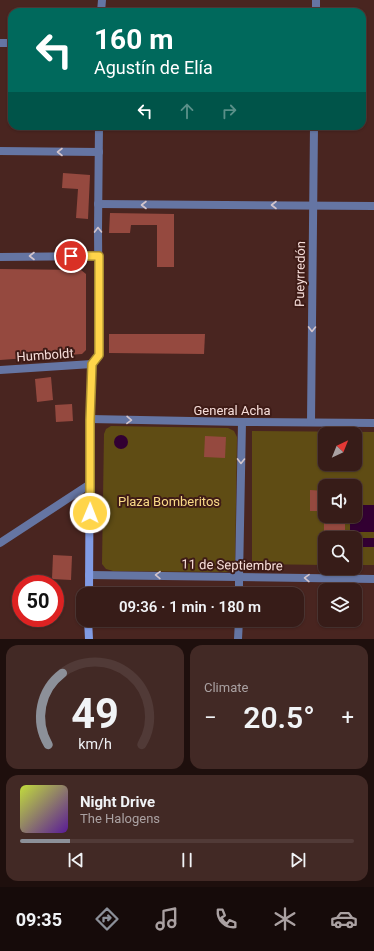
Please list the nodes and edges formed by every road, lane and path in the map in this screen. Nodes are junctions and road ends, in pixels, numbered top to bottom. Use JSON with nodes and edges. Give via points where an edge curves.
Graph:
{"nodes":[{"id":1,"x":99,"y":130,"type":"edge"},
{"id":2,"x":314,"y":130,"type":"edge"},
{"id":3,"x":0,"y":151,"type":"edge"},
{"id":4,"x":99,"y":152,"type":"junction"},
{"id":5,"x":98,"y":204,"type":"junction"},
{"id":6,"x":313,"y":206,"type":"junction"},
{"id":7,"x":374,"y":206,"type":"edge"},
{"id":8,"x":99,"y":256,"type":"junction"},
{"id":9,"x":0,"y":257,"type":"edge"},
{"id":10,"x":92,"y":364,"type":"junction"},
{"id":11,"x":0,"y":370,"type":"edge"},
{"id":12,"x":90,"y":420,"type":"junction"},
{"id":13,"x":242,"y":422,"type":"junction"},
{"id":14,"x":311,"y":422,"type":"junction"},
{"id":15,"x":374,"y":423,"type":"edge"},
{"id":16,"x":90,"y":484,"type":"junction"},
{"id":17,"x":0,"y":543,"type":"edge"},
{"id":18,"x":89,"y":575,"type":"junction"},
{"id":19,"x":239,"y":577,"type":"junction"},
{"id":20,"x":374,"y":579,"type":"edge"},
{"id":21,"x":89,"y":587,"type":"edge"},
{"id":22,"x":239,"y":587,"type":"edge"},
{"id":23,"x":88,"y":627,"type":"edge"},
{"id":24,"x":238,"y":627,"type":"edge"},
{"id":25,"x":89,"y":639,"type":"edge"},
{"id":26,"x":238,"y":639,"type":"edge"}],
"edges":[{"from":1,"to":4,"type":"street"},
{"from":2,"to":6,"type":"street","name":"Pueyrredón"},
{"from":4,"to":3,"type":"street","one_way":true},
{"from":4,"to":5,"type":"street"},
{"from":6,"to":5,"type":"street","one_way":true},
{"from":8,"to":5,"type":"street","one_way":true},
{"from":6,"to":7,"type":"street"},
{"from":6,"to":14,"type":"street","name":"Pueyrredón","one_way":true},
{"from":8,"to":9,"type":"street","one_way":true},
{"from":8,"to":10,"type":"street","via":[[99,355]]},
{"from":10,"to":11,"type":"street","name":"Humboldt"},
{"from":10,"to":12,"type":"main road"},
{"from":12,"to":13,"type":"street","name":"General Acha","one_way":true},
{"from":12,"to":16,"type":"main road"},
{"from":13,"to":14,"type":"street","name":"General Acha"},
{"from":13,"to":19,"type":"street","one_way":true},
{"from":14,"to":15,"type":"street","name":"General Acha"},
{"from":16,"to":17,"type":"street"},
{"from":16,"to":18,"type":"main road"},
{"from":19,"to":18,"type":"street","name":"11 de Septiembre","one_way":true},
{"from":18,"to":21,"type":"main road"},
{"from":20,"to":19,"type":"street","name":"11 de Septiembre","one_way":true},
{"from":19,"to":22,"type":"street"},
{"from":23,"to":25,"type":"main road"},
{"from":24,"to":26,"type":"street"}]}
